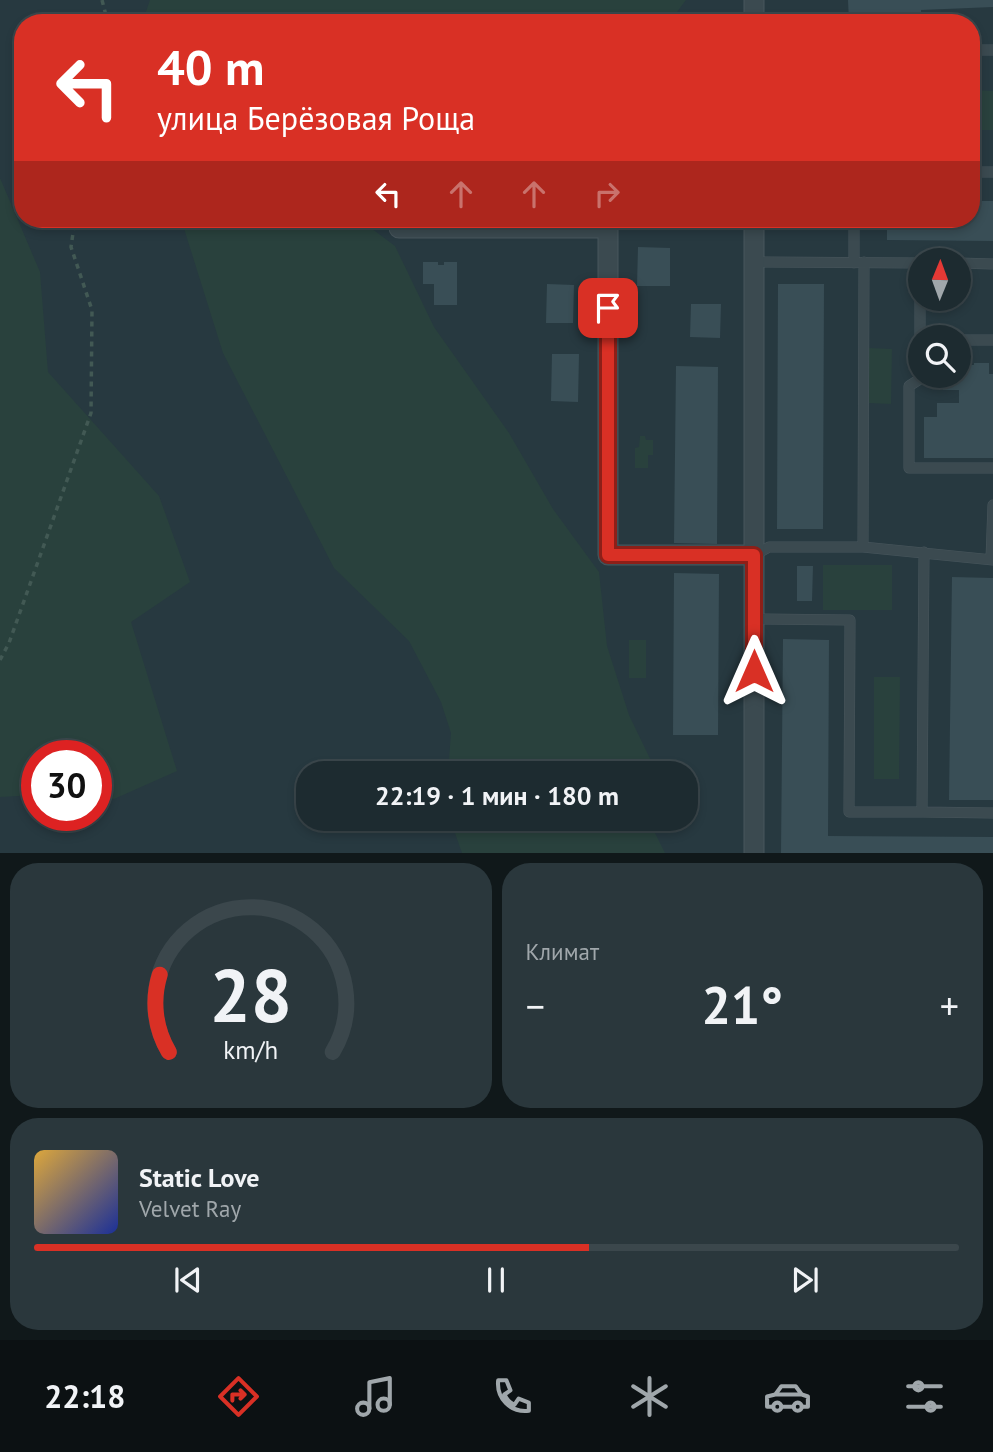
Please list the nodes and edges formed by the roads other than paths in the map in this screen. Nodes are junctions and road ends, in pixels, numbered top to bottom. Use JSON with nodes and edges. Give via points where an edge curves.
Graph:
{"nodes":[{"id":1,"x":399,"y":228,"type":"dead end"},
{"id":2,"x":754,"y":228,"type":"edge"},
{"id":3,"x":856,"y":228,"type":"edge"},
{"id":4,"x":754,"y":262,"type":"junction"},
{"id":5,"x":859,"y":262,"type":"junction"},
{"id":6,"x":908,"y":263,"type":"edge"},
{"id":7,"x":971,"y":263,"type":"edge"},
{"id":8,"x":993,"y":264,"type":"edge"},
{"id":9,"x":971,"y":340,"type":"edge"},
{"id":10,"x":993,"y":340,"type":"edge"},
{"id":11,"x":909,"y":388,"type":"edge"},
{"id":12,"x":993,"y":468,"type":"edge"},
{"id":13,"x":993,"y":505,"type":"edge"},
{"id":14,"x":863,"y":547,"type":"junction"},
{"id":15,"x":924,"y":552,"type":"junction"},
{"id":16,"x":754,"y":555,"type":"junction"},
{"id":17,"x":992,"y":560,"type":"edge"},
{"id":18,"x":754,"y":620,"type":"junction"},
{"id":19,"x":922,"y":813,"type":"junction"},
{"id":20,"x":993,"y":813,"type":"edge"},
{"id":21,"x":754,"y":853,"type":"edge"}],
"edges":[{"from":1,"to":16,"type":"street","via":[[608,228],[608,555]]},
{"from":2,"to":4,"type":"street"},
{"from":3,"to":5,"type":"lane"},
{"from":4,"to":5,"type":"lane"},
{"from":4,"to":16,"type":"street"},
{"from":5,"to":6,"type":"lane"},
{"from":5,"to":14,"type":"lane"},
{"from":7,"to":8,"type":"lane"},
{"from":9,"to":10,"type":"lane"},
{"from":11,"to":12,"type":"lane","via":[[909,468]]},
{"from":13,"to":17,"type":"lane"},
{"from":14,"to":15,"type":"lane"},
{"from":14,"to":16,"type":"lane","via":[[769,547]]},
{"from":15,"to":17,"type":"lane"},
{"from":15,"to":19,"type":"lane"},
{"from":16,"to":18,"type":"street"},
{"from":18,"to":19,"type":"lane","via":[[850,620],[849,812]]},
{"from":18,"to":21,"type":"street"},
{"from":19,"to":20,"type":"lane"}]}
